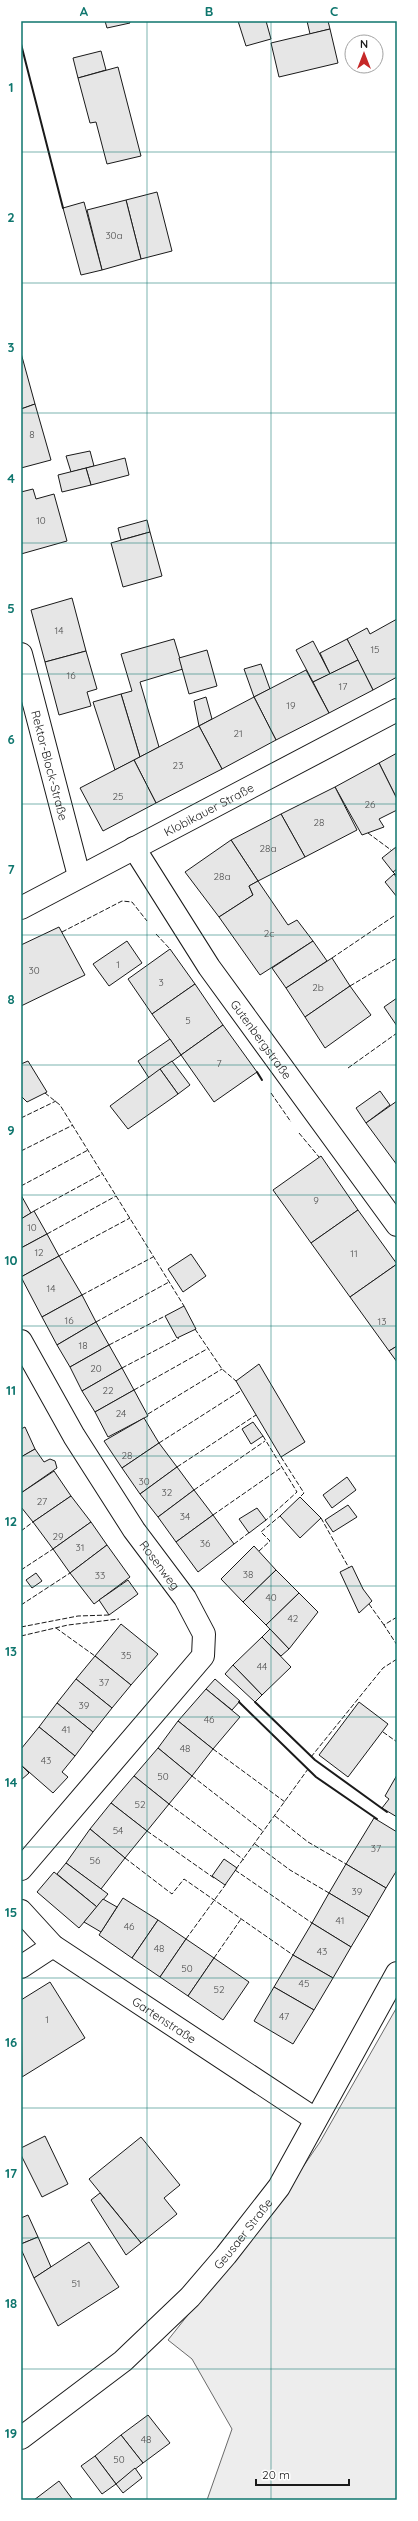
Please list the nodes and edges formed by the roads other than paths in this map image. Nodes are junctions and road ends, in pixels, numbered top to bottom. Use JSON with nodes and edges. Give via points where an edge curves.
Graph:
{"nodes":[{"id":1,"x":21,"y":654,"type":"edge"},
{"id":2,"x":397,"y":710,"type":"edge"},
{"id":3,"x":134,"y":848,"type":"junction"},
{"id":4,"x":79,"y":876,"type":"junction"},
{"id":5,"x":21,"y":908,"type":"edge"},
{"id":6,"x":397,"y":1225,"type":"edge"},
{"id":7,"x":21,"y":1341,"type":"edge"},
{"id":8,"x":21,"y":1869,"type":"edge"},
{"id":9,"x":21,"y":1910,"type":"edge"},
{"id":10,"x":53,"y":1946,"type":"junction"},
{"id":11,"x":21,"y":1967,"type":"edge"},
{"id":12,"x":397,"y":1973,"type":"edge"},
{"id":13,"x":315,"y":2120,"type":"junction"},
{"id":14,"x":21,"y":2438,"type":"edge"}],
"edges":[{"from":1,"to":4,"type":"street","name":"Rektor-Block-Straße"},
{"from":2,"to":3,"type":"street","name":"Klobikauer Straße"},
{"from":3,"to":4,"type":"street","name":"Klobikauer Straße"},
{"from":3,"to":6,"type":"street","name":"Gutenbergstraße","via":[[210,967]]},
{"from":4,"to":5,"type":"street","name":"Klobikauer Straße"},
{"from":7,"to":8,"type":"street","name":"Rosenweg","via":[[74,1436],[134,1530],[185,1598],[204,1634],[203,1656]]},
{"from":9,"to":10,"type":"street","name":"Gartenstraße"},
{"from":10,"to":11,"type":"street"},
{"from":10,"to":13,"type":"street","name":"Gartenstraße"},
{"from":12,"to":13,"type":"street","name":"Geusaer Straße"},
{"from":13,"to":14,"type":"street","name":"Geusaer Straße","via":[[279,2187],[190,2297],[123,2361]]}]}
